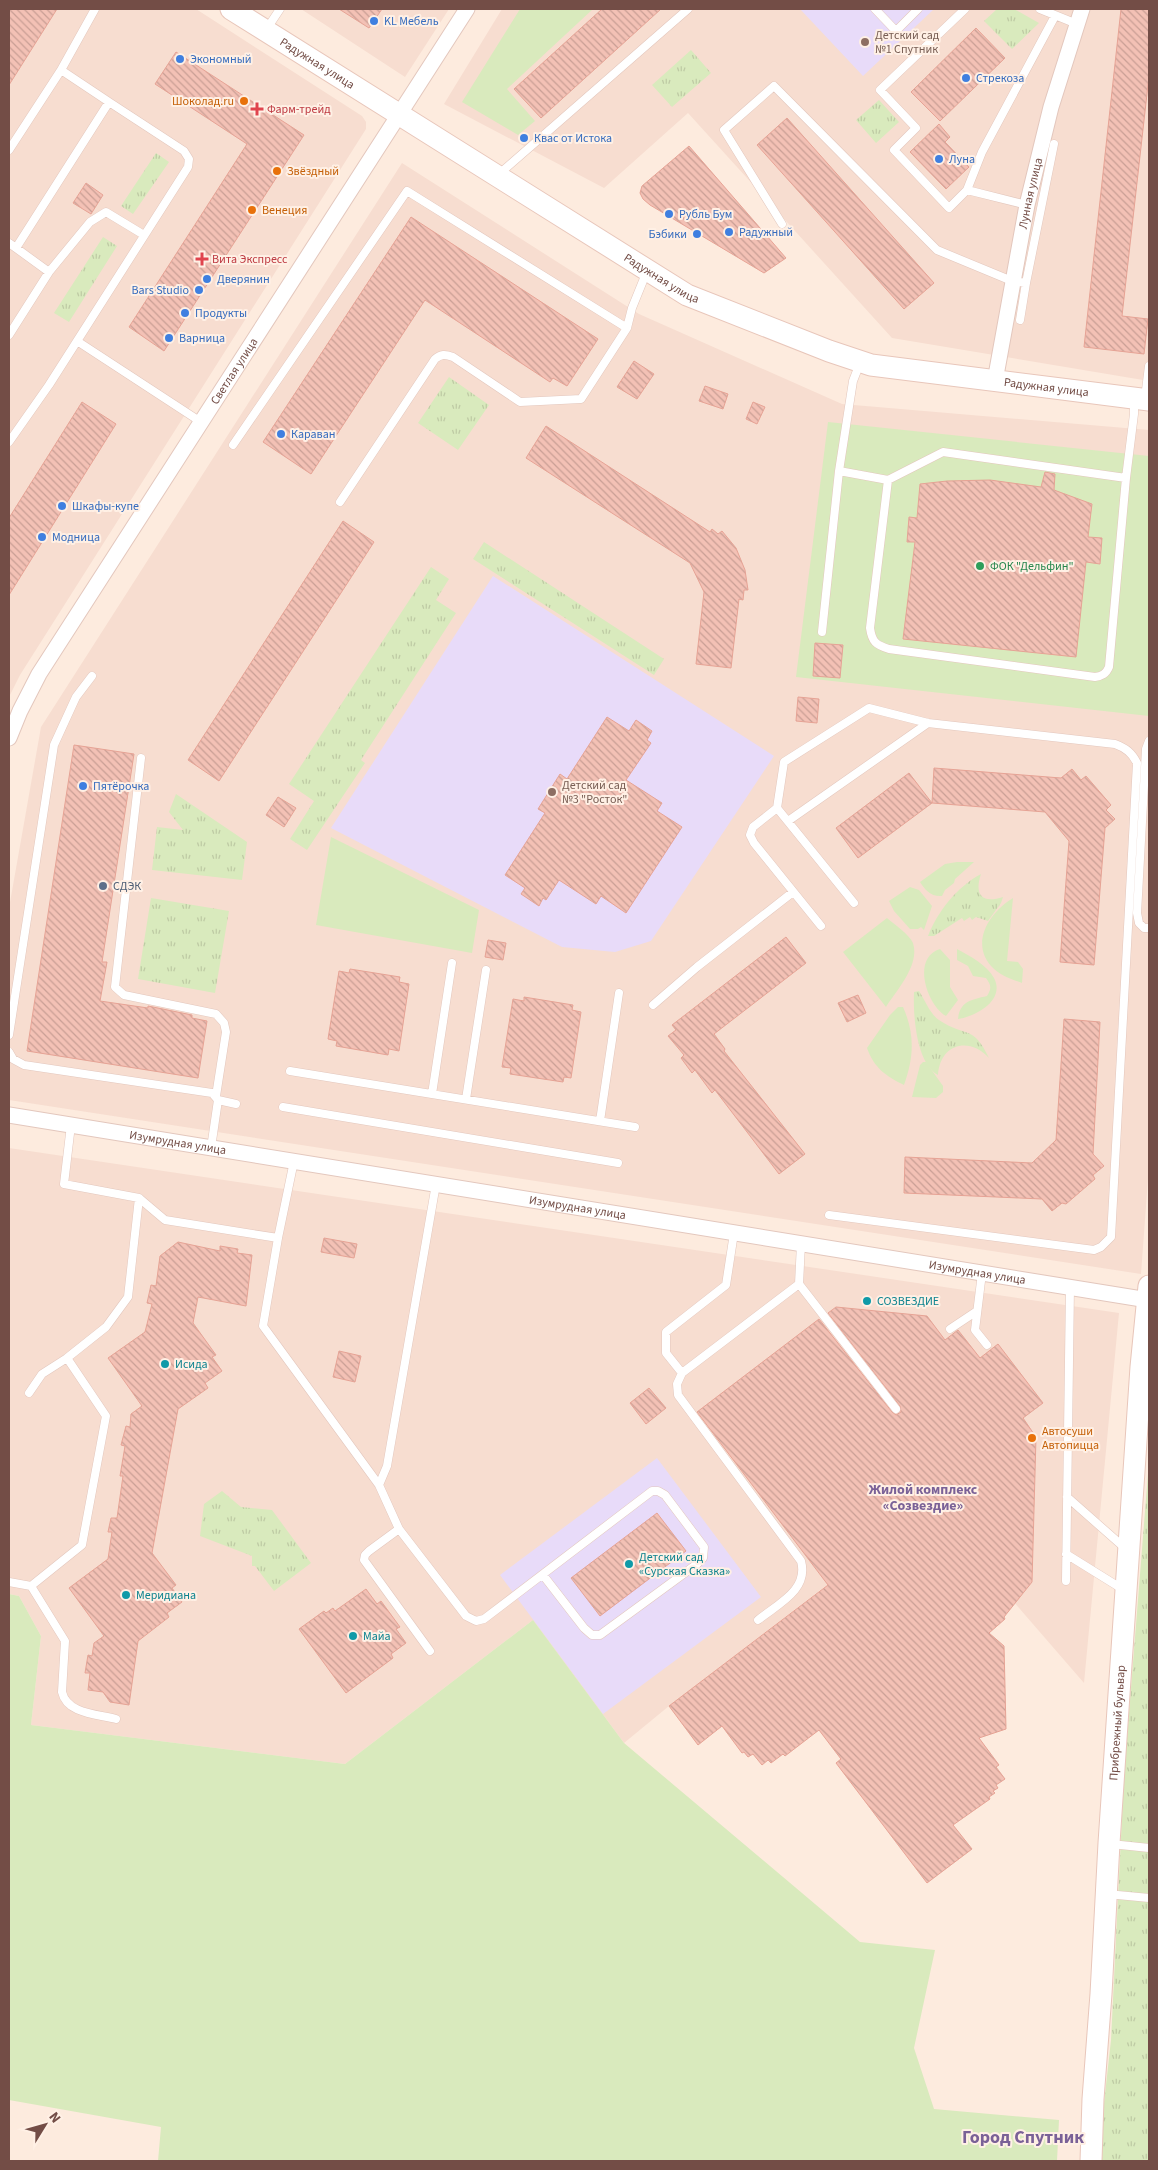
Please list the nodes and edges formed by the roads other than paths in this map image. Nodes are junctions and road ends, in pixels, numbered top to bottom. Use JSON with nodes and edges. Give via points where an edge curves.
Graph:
{"nodes":[{"id":1,"x":96,"y":9,"type":"edge"},
{"id":2,"x":231,"y":9,"type":"edge"},
{"id":3,"x":280,"y":9,"type":"edge"},
{"id":4,"x":467,"y":9,"type":"edge"},
{"id":5,"x":688,"y":9,"type":"edge"},
{"id":6,"x":875,"y":9,"type":"edge"},
{"id":7,"x":918,"y":9,"type":"edge"},
{"id":8,"x":965,"y":9,"type":"edge"},
{"id":9,"x":1040,"y":9,"type":"edge"},
{"id":10,"x":1082,"y":9,"type":"edge"},
{"id":11,"x":1055,"y":16,"type":"junction"},
{"id":12,"x":1077,"y":24,"type":"junction"},
{"id":13,"x":266,"y":31,"type":"junction"},
{"id":14,"x":61,"y":70,"type":"junction"},
{"id":15,"x":109,"y":102,"type":"junction"},
{"id":16,"x":400,"y":114,"type":"junction"},
{"id":17,"x":1054,"y":144,"type":"dead end"},
{"id":18,"x":9,"y":150,"type":"edge"},
{"id":19,"x":496,"y":176,"type":"junction"},
{"id":20,"x":968,"y":190,"type":"junction"},
{"id":21,"x":1027,"y":206,"type":"junction"},
{"id":22,"x":782,"y":224,"type":"dead end"},
{"id":23,"x":144,"y":236,"type":"junction"},
{"id":24,"x":12,"y":246,"type":"edge"},
{"id":25,"x":647,"y":270,"type":"junction"},
{"id":26,"x":49,"y":272,"type":"junction"},
{"id":27,"x":1019,"y":282,"type":"junction"},
{"id":28,"x":1020,"y":320,"type":"dead end"},
{"id":29,"x":627,"y":328,"type":"junction"},
{"id":30,"x":9,"y":334,"type":"edge"},
{"id":31,"x":76,"y":342,"type":"junction"},
{"id":32,"x":861,"y":362,"type":"junction"},
{"id":33,"x":1149,"y":366,"type":"edge"},
{"id":34,"x":995,"y":381,"type":"junction"},
{"id":35,"x":1143,"y":399,"type":"edge"},
{"id":36,"x":202,"y":422,"type":"junction"},
{"id":37,"x":9,"y":442,"type":"edge"},
{"id":38,"x":233,"y":445,"type":"dead end"},
{"id":39,"x":838,"y":471,"type":"junction"},
{"id":40,"x":1126,"y":478,"type":"junction"},
{"id":41,"x":888,"y":480,"type":"junction"},
{"id":42,"x":340,"y":502,"type":"dead end"},
{"id":43,"x":822,"y":632,"type":"dead end"},
{"id":44,"x":92,"y":676,"type":"dead end"},
{"id":45,"x":928,"y":723,"type":"junction"},
{"id":46,"x":9,"y":737,"type":"edge"},
{"id":47,"x":1149,"y":741,"type":"edge"},
{"id":48,"x":141,"y":758,"type":"dead end"},
{"id":49,"x":777,"y":808,"type":"junction"},
{"id":50,"x":788,"y":821,"type":"junction"},
{"id":51,"x":793,"y":892,"type":"junction"},
{"id":52,"x":854,"y":903,"type":"dead end"},
{"id":53,"x":821,"y":926,"type":"dead end"},
{"id":54,"x":1149,"y":928,"type":"edge"},
{"id":55,"x":452,"y":963,"type":"dead end"},
{"id":56,"x":486,"y":970,"type":"dead end"},
{"id":57,"x":620,"y":993,"type":"dead end"},
{"id":58,"x":654,"y":1005,"type":"dead end"},
{"id":59,"x":9,"y":1035,"type":"edge"},
{"id":60,"x":9,"y":1052,"type":"edge"},
{"id":61,"x":290,"y":1070,"type":"dead end"},
{"id":62,"x":432,"y":1094,"type":"junction"},
{"id":63,"x":217,"y":1098,"type":"junction"},
{"id":64,"x":466,"y":1099,"type":"junction"},
{"id":65,"x":236,"y":1104,"type":"dead end"},
{"id":66,"x":283,"y":1107,"type":"dead end"},
{"id":67,"x":9,"y":1115,"type":"edge"},
{"id":68,"x":600,"y":1121,"type":"junction"},
{"id":69,"x":71,"y":1126,"type":"junction"},
{"id":70,"x":635,"y":1127,"type":"dead end"},
{"id":71,"x":212,"y":1148,"type":"junction"},
{"id":72,"x":294,"y":1161,"type":"junction"},
{"id":73,"x":618,"y":1163,"type":"dead end"},
{"id":74,"x":436,"y":1184,"type":"junction"},
{"id":75,"x":139,"y":1198,"type":"junction"},
{"id":76,"x":829,"y":1215,"type":"dead end"},
{"id":77,"x":734,"y":1232,"type":"junction"},
{"id":78,"x":278,"y":1238,"type":"junction"},
{"id":79,"x":801,"y":1244,"type":"junction"},
{"id":80,"x":982,"y":1273,"type":"junction"},
{"id":81,"x":799,"y":1284,"type":"junction"},
{"id":82,"x":1070,"y":1287,"type":"junction"},
{"id":83,"x":1148,"y":1293,"type":"edge"},
{"id":84,"x":977,"y":1310,"type":"junction"},
{"id":85,"x":950,"y":1329,"type":"dead end"},
{"id":86,"x":987,"y":1345,"type":"dead end"},
{"id":87,"x":67,"y":1358,"type":"junction"},
{"id":88,"x":1145,"y":1367,"type":"edge"},
{"id":89,"x":682,"y":1373,"type":"junction"},
{"id":90,"x":29,"y":1393,"type":"dead end"},
{"id":91,"x":896,"y":1409,"type":"dead end"},
{"id":92,"x":379,"y":1485,"type":"junction"},
{"id":93,"x":1067,"y":1498,"type":"junction"},
{"id":94,"x":399,"y":1528,"type":"junction"},
{"id":95,"x":1129,"y":1552,"type":"junction"},
{"id":96,"x":1066,"y":1554,"type":"junction"},
{"id":97,"x":543,"y":1575,"type":"junction"},
{"id":98,"x":1066,"y":1581,"type":"dead end"},
{"id":99,"x":9,"y":1582,"type":"edge"},
{"id":100,"x":31,"y":1586,"type":"junction"},
{"id":101,"x":1126,"y":1591,"type":"junction"},
{"id":102,"x":758,"y":1620,"type":"dead end"},
{"id":103,"x":430,"y":1651,"type":"dead end"},
{"id":104,"x":116,"y":1719,"type":"dead end"},
{"id":105,"x":1109,"y":1844,"type":"junction"},
{"id":106,"x":1149,"y":1848,"type":"edge"},
{"id":107,"x":1106,"y":1894,"type":"junction"},
{"id":108,"x":1149,"y":1898,"type":"edge"},
{"id":109,"x":1092,"y":2161,"type":"edge"}],
"edges":[{"from":1,"to":14,"type":"lane"},
{"from":2,"to":13,"type":"main road","name":"Радужная улица"},
{"from":3,"to":13,"type":"lane"},
{"from":4,"to":16,"type":"street","name":"Светлая улица"},
{"from":5,"to":19,"type":"lane"},
{"from":6,"to":7,"type":"lane","via":[[896,31]]},
{"from":8,"to":20,"type":"lane","via":[[880,90],[916,128],[894,150],[948,208]]},
{"from":9,"to":11,"type":"lane"},
{"from":10,"to":12,"type":"street","name":"Лунная улица"},
{"from":11,"to":12,"type":"lane"},
{"from":11,"to":20,"type":"lane","via":[[982,152]]},
{"from":12,"to":21,"type":"street","name":"Лунная улица","via":[[1051,107]]},
{"from":13,"to":16,"type":"main road","name":"Радужная улица"},
{"from":14,"to":15,"type":"lane"},
{"from":14,"to":18,"type":"lane"},
{"from":15,"to":23,"type":"lane","via":[[184,151],[189,159],[188,167]]},
{"from":15,"to":24,"type":"lane"},
{"from":16,"to":19,"type":"main road","name":"Радужная улица"},
{"from":16,"to":36,"type":"street","name":"Светлая улица"},
{"from":17,"to":27,"type":"lane"},
{"from":19,"to":25,"type":"main road","name":"Радужная улица"},
{"from":20,"to":21,"type":"lane"},
{"from":21,"to":27,"type":"street","name":"Лунная улица"},
{"from":22,"to":27,"type":"lane","via":[[724,130],[774,86],[937,250]]},
{"from":23,"to":26,"type":"lane","via":[[106,212],[90,222]]},
{"from":23,"to":31,"type":"lane"},
{"from":24,"to":26,"type":"lane"},
{"from":25,"to":29,"type":"lane"},
{"from":25,"to":32,"type":"main road","name":"Радужная улица","via":[[687,295]]},
{"from":26,"to":30,"type":"lane"},
{"from":27,"to":28,"type":"lane"},
{"from":27,"to":34,"type":"street","name":"Лунная улица"},
{"from":29,"to":38,"type":"lane","via":[[406,191]]},
{"from":29,"to":42,"type":"lane","via":[[581,399],[520,402],[452,357],[440,355]]},
{"from":31,"to":36,"type":"lane"},
{"from":31,"to":37,"type":"lane"},
{"from":32,"to":34,"type":"main road","name":"Радужная улица"},
{"from":32,"to":39,"type":"lane","via":[[853,381]]},
{"from":33,"to":35,"type":"lane"},
{"from":34,"to":35,"type":"main road","name":"Радужная улица"},
{"from":35,"to":40,"type":"lane","via":[[1134,414]]},
{"from":36,"to":46,"type":"street","name":"Светлая улица","via":[[39,674]]},
{"from":39,"to":41,"type":"lane"},
{"from":39,"to":43,"type":"lane"},
{"from":40,"to":41,"type":"lane","via":[[943,452]]},
{"from":40,"to":41,"type":"lane","via":[[1109,667],[1100,677],[877,646],[871,638],[870,628]]},
{"from":44,"to":59,"type":"lane","via":[[76,697],[54,744]]},
{"from":45,"to":49,"type":"lane","via":[[869,708],[784,762]]},
{"from":45,"to":50,"type":"lane"},
{"from":45,"to":76,"type":"lane","via":[[1115,744],[1124,747],[1137,763],[1111,1237],[1101,1248],[1094,1250]]},
{"from":47,"to":54,"type":"lane","via":[[1137,914],[1139,923]]},
{"from":48,"to":63,"type":"lane","via":[[115,987],[124,995],[216,1014],[220,1018],[226,1032]]},
{"from":49,"to":50,"type":"lane"},
{"from":49,"to":51,"type":"lane","via":[[753,827],[750,835]]},
{"from":50,"to":52,"type":"lane"},
{"from":51,"to":53,"type":"lane"},
{"from":51,"to":58,"type":"lane"},
{"from":55,"to":62,"type":"lane"},
{"from":56,"to":64,"type":"lane"},
{"from":57,"to":68,"type":"lane"},
{"from":60,"to":63,"type":"lane","via":[[13,1059],[24,1065],[207,1092]]},
{"from":61,"to":62,"type":"lane"},
{"from":62,"to":64,"type":"lane"},
{"from":63,"to":65,"type":"lane"},
{"from":63,"to":71,"type":"lane"},
{"from":64,"to":68,"type":"lane"},
{"from":66,"to":73,"type":"lane"},
{"from":67,"to":69,"type":"street","name":"Изумрудная улица"},
{"from":68,"to":70,"type":"lane"},
{"from":69,"to":71,"type":"street","name":"Изумрудная улица"},
{"from":69,"to":75,"type":"lane","via":[[64,1184]]},
{"from":71,"to":72,"type":"street","name":"Изумрудная улица"},
{"from":72,"to":74,"type":"street","name":"Изумрудная улица"},
{"from":72,"to":78,"type":"lane"},
{"from":74,"to":77,"type":"street","name":"Изумрудная улица"},
{"from":74,"to":92,"type":"lane","via":[[388,1466]]},
{"from":75,"to":78,"type":"lane","via":[[165,1220]]},
{"from":75,"to":87,"type":"lane","via":[[128,1297],[106,1327]]},
{"from":77,"to":79,"type":"street","name":"Изумрудная улица"},
{"from":77,"to":89,"type":"lane","via":[[726,1285],[666,1332],[666,1352]]},
{"from":78,"to":92,"type":"lane","via":[[263,1326]]},
{"from":79,"to":80,"type":"street","name":"Изумрудная улица"},
{"from":79,"to":81,"type":"lane"},
{"from":80,"to":82,"type":"street","name":"Изумрудная улица"},
{"from":80,"to":84,"type":"lane"},
{"from":81,"to":89,"type":"lane"},
{"from":81,"to":91,"type":"lane"},
{"from":82,"to":83,"type":"street","name":"Изумрудная улица"},
{"from":82,"to":93,"type":"lane"},
{"from":83,"to":88,"type":"main road","name":"Прибрежный бульвар"},
{"from":84,"to":85,"type":"lane"},
{"from":84,"to":86,"type":"lane","via":[[975,1330]]},
{"from":87,"to":90,"type":"lane","via":[[42,1374]]},
{"from":87,"to":100,"type":"lane","via":[[106,1416],[82,1545]]},
{"from":88,"to":95,"type":"main road","name":"Прибрежный бульвар"},
{"from":89,"to":102,"type":"lane","via":[[677,1384],[678,1395],[804,1569],[799,1587]]},
{"from":92,"to":94,"type":"lane"},
{"from":93,"to":95,"type":"lane"},
{"from":93,"to":96,"type":"lane"},
{"from":94,"to":97,"type":"lane","via":[[471,1620],[484,1619]]},
{"from":94,"to":103,"type":"lane","via":[[365,1554],[364,1560]]},
{"from":95,"to":101,"type":"main road","name":"Прибрежный бульвар"},
{"from":96,"to":98,"type":"lane"},
{"from":96,"to":101,"type":"lane"},
{"from":97,"to":97,"type":"lane","via":[[652,1491],[665,1495],[704,1547],[703,1558],[697,1564],[600,1635],[592,1635],[584,1628]]},
{"from":99,"to":100,"type":"lane"},
{"from":100,"to":104,"type":"lane","via":[[65,1641],[63,1699],[76,1710]]},
{"from":101,"to":105,"type":"main road","name":"Прибрежный бульвар"},
{"from":105,"to":106,"type":"lane"},
{"from":105,"to":107,"type":"main road","name":"Прибрежный бульвар"},
{"from":107,"to":108,"type":"lane"},
{"from":107,"to":109,"type":"main road","name":"Прибрежный бульвар"}]}
